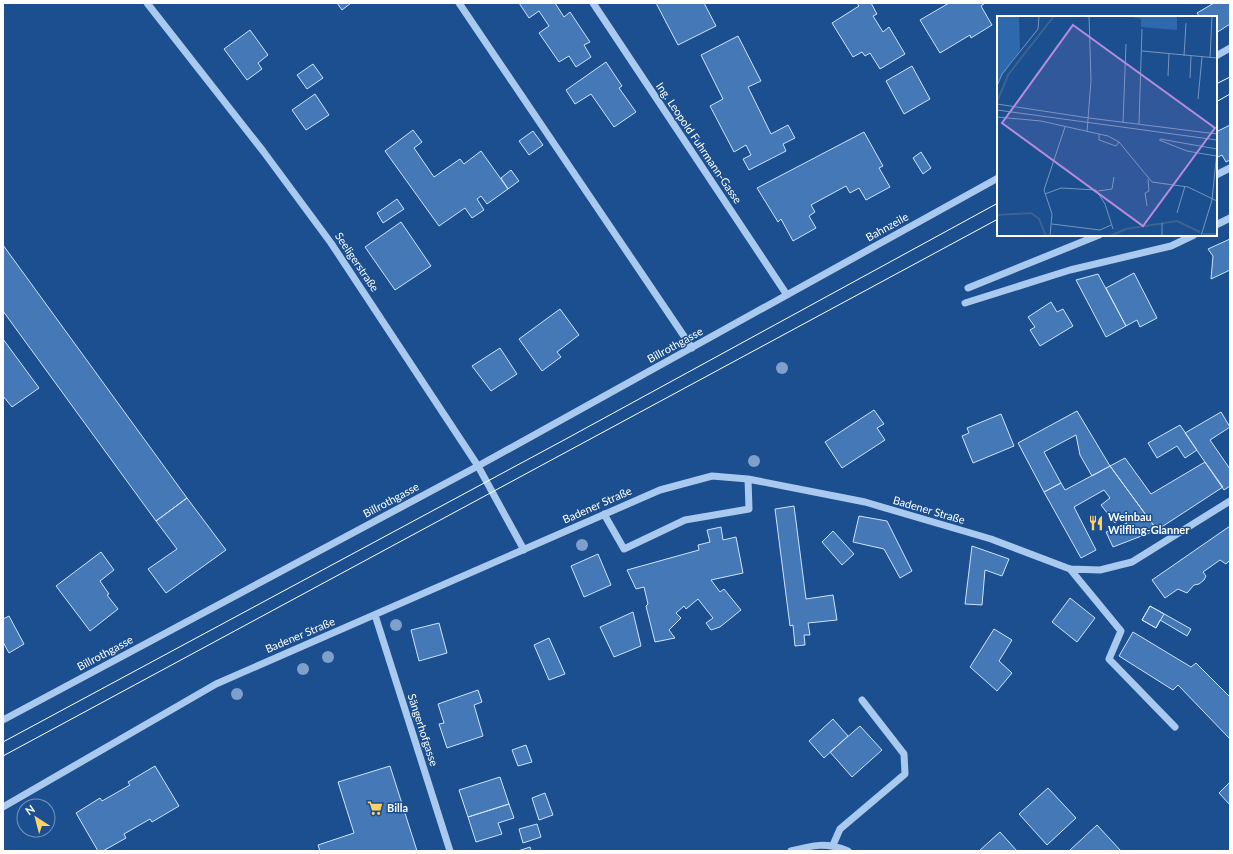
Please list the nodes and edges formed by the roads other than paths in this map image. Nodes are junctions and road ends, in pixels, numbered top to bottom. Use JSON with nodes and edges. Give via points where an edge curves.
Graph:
{"nodes":[{"id":1,"x":147,"y":3,"type":"edge"},
{"id":2,"x":459,"y":3,"type":"edge"},
{"id":3,"x":593,"y":3,"type":"edge"},
{"id":4,"x":1230,"y":48,"type":"edge"},
{"id":5,"x":1217,"y":55,"type":"edge"},
{"id":6,"x":1230,"y":168,"type":"edge"},
{"id":7,"x":1217,"y":174,"type":"edge"},
{"id":8,"x":997,"y":179,"type":"edge"},
{"id":9,"x":1230,"y":218,"type":"edge"},
{"id":10,"x":1217,"y":224,"type":"edge"},
{"id":11,"x":1097,"y":236,"type":"edge"},
{"id":12,"x":1192,"y":236,"type":"edge"},
{"id":13,"x":968,"y":288,"type":"dead end"},
{"id":14,"x":787,"y":295,"type":"junction"},
{"id":15,"x":965,"y":303,"type":"dead end"},
{"id":16,"x":692,"y":348,"type":"junction"},
{"id":17,"x":478,"y":466,"type":"junction"},
{"id":18,"x":748,"y":479,"type":"junction"},
{"id":19,"x":1230,"y":501,"type":"edge"},
{"id":20,"x":604,"y":514,"type":"junction"},
{"id":21,"x":524,"y":550,"type":"junction"},
{"id":22,"x":1070,"y":569,"type":"junction"},
{"id":23,"x":375,"y":615,"type":"junction"},
{"id":24,"x":862,"y":700,"type":"dead end"},
{"id":25,"x":3,"y":720,"type":"edge"},
{"id":26,"x":1175,"y":727,"type":"dead end"},
{"id":27,"x":3,"y":807,"type":"edge"},
{"id":28,"x":833,"y":845,"type":"junction"},
{"id":29,"x":450,"y":851,"type":"edge"},
{"id":30,"x":791,"y":851,"type":"edge"},
{"id":31,"x":848,"y":851,"type":"edge"}],
"edges":[{"from":1,"to":17,"type":"street","name":"Seeligerstraße","via":[[331,243]]},
{"from":2,"to":16,"type":"street"},
{"from":3,"to":14,"type":"street","name":"Ing. Leopold Fuhrmann-Gasse"},
{"from":4,"to":5,"type":"street"},
{"from":6,"to":7,"type":"street"},
{"from":8,"to":14,"type":"street","name":"Bahnzeile"},
{"from":9,"to":10,"type":"street"},
{"from":11,"to":13,"type":"street"},
{"from":12,"to":15,"type":"street","via":[[1171,246],[1070,270]]},
{"from":14,"to":16,"type":"street","name":"Billrothgasse"},
{"from":16,"to":17,"type":"street","name":"Billrothgasse"},
{"from":17,"to":21,"type":"street","name":"Seeligerstraße"},
{"from":17,"to":25,"type":"street","name":"Billrothgasse"},
{"from":18,"to":20,"type":"street","name":"Badener Straße","via":[[712,476],[660,490]]},
{"from":18,"to":20,"type":"street","via":[[749,509],[685,520],[624,549]]},
{"from":18,"to":22,"type":"street","name":"Badener Straße","via":[[866,502],[991,539]]},
{"from":19,"to":22,"type":"street","name":"Badener Straße","via":[[1132,562],[1100,570]]},
{"from":20,"to":21,"type":"street","name":"Badener Straße"},
{"from":21,"to":23,"type":"street","name":"Badener Straße"},
{"from":22,"to":26,"type":"street","via":[[1121,631],[1109,659]]},
{"from":23,"to":27,"type":"street","name":"Badener Straße","via":[[216,684]]},
{"from":23,"to":29,"type":"street","name":"Sängerhofgasse"},
{"from":24,"to":28,"type":"street","via":[[904,754],[905,774],[840,829]]},
{"from":28,"to":30,"type":"street","via":[[812,845]]},
{"from":28,"to":31,"type":"street"}]}
